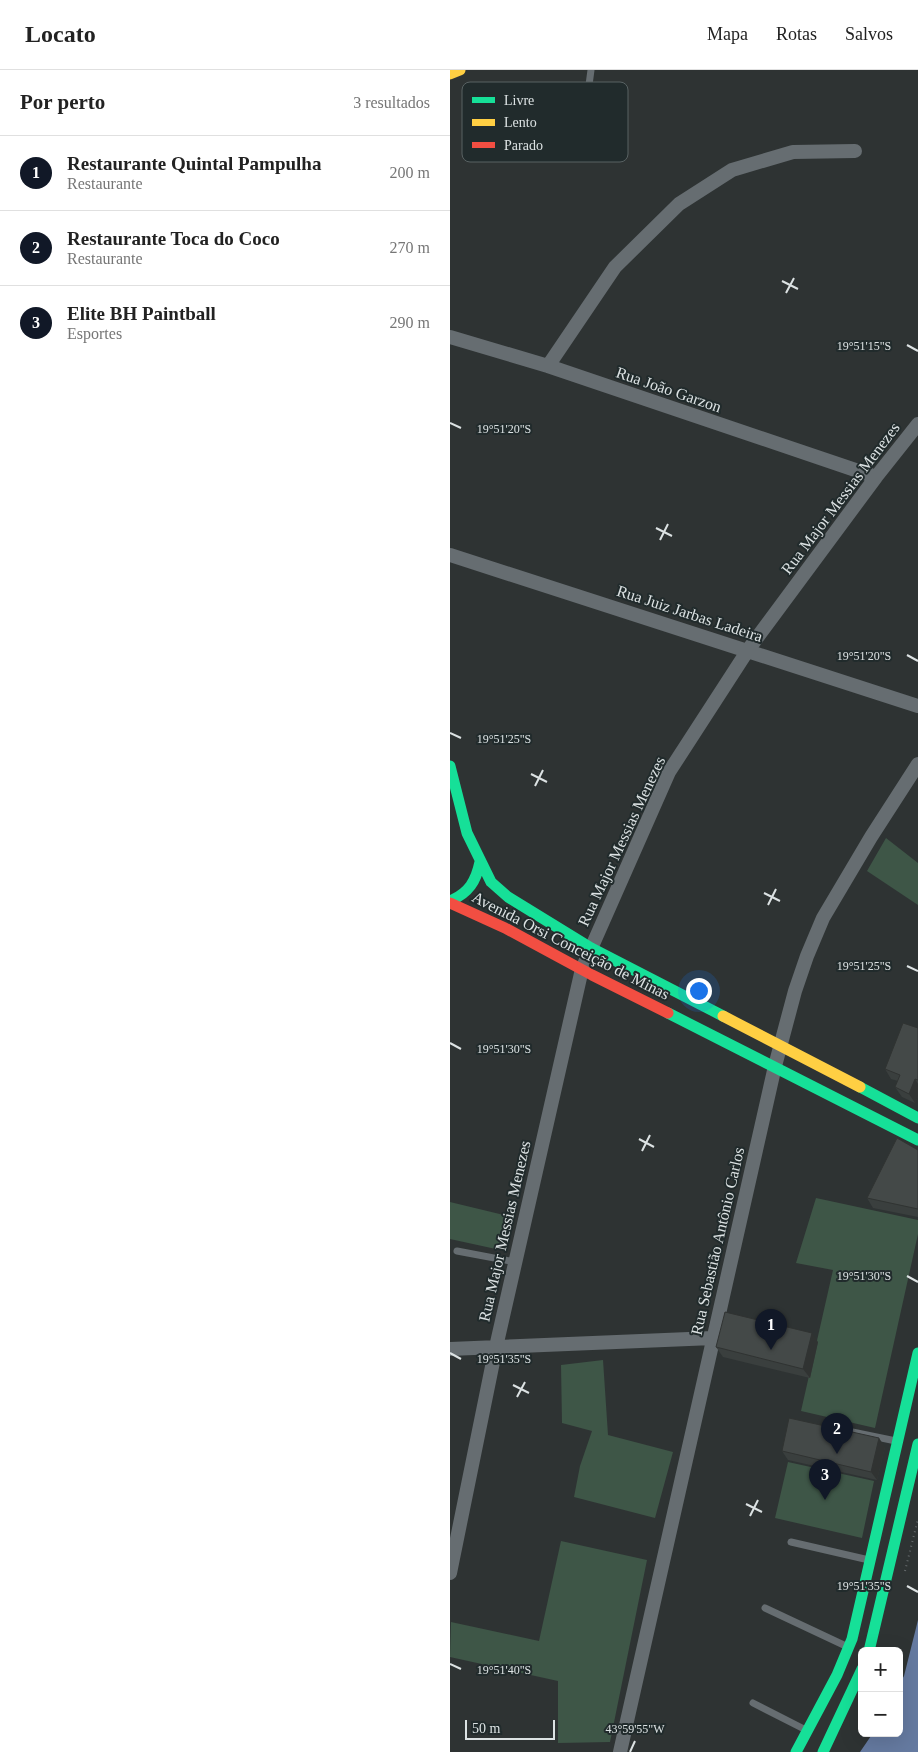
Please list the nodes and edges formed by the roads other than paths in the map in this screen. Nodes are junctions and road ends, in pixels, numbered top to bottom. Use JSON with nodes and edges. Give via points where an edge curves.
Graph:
{"nodes":[{"id":1,"x":460,"y":70,"type":"edge"},
{"id":2,"x":450,"y":74,"type":"edge"},
{"id":3,"x":855,"y":152,"type":"dead end"},
{"id":4,"x":450,"y":337,"type":"edge"},
{"id":5,"x":548,"y":366,"type":"junction"},
{"id":6,"x":918,"y":424,"type":"edge"},
{"id":7,"x":876,"y":477,"type":"junction"},
{"id":8,"x":450,"y":555,"type":"edge"},
{"id":9,"x":748,"y":650,"type":"junction"},
{"id":10,"x":918,"y":706,"type":"edge"},
{"id":11,"x":918,"y":764,"type":"edge"},
{"id":12,"x":450,"y":766,"type":"edge"},
{"id":13,"x":455,"y":826,"type":"dead end"},
{"id":14,"x":467,"y":833,"type":"junction"},
{"id":15,"x":480,"y":862,"type":"junction"},
{"id":16,"x":450,"y":902,"type":"edge"},
{"id":17,"x":591,"y":948,"type":"junction"},
{"id":18,"x":582,"y":969,"type":"junction"},
{"id":19,"x":780,"y":1045,"type":"junction"},
{"id":20,"x":775,"y":1066,"type":"junction"},
{"id":21,"x":918,"y":1118,"type":"edge"},
{"id":22,"x":918,"y":1140,"type":"edge"},
{"id":23,"x":457,"y":1251,"type":"dead end"},
{"id":24,"x":515,"y":1262,"type":"junction"},
{"id":25,"x":714,"y":1338,"type":"junction"},
{"id":26,"x":496,"y":1347,"type":"junction"},
{"id":27,"x":450,"y":1349,"type":"edge"},
{"id":28,"x":918,"y":1353,"type":"edge"},
{"id":29,"x":828,"y":1426,"type":"edge"},
{"id":30,"x":898,"y":1441,"type":"junction"},
{"id":31,"x":918,"y":1444,"type":"edge"},
{"id":32,"x":791,"y":1542,"type":"dead end"},
{"id":33,"x":870,"y":1561,"type":"junction"},
{"id":34,"x":450,"y":1573,"type":"edge"},
{"id":35,"x":765,"y":1608,"type":"dead end"},
{"id":36,"x":848,"y":1647,"type":"junction"},
{"id":37,"x":870,"y":1647,"type":"edge"},
{"id":38,"x":858,"y":1678,"type":"edge"},
{"id":39,"x":753,"y":1703,"type":"dead end"},
{"id":40,"x":807,"y":1731,"type":"junction"},
{"id":41,"x":620,"y":1752,"type":"edge"},
{"id":42,"x":796,"y":1752,"type":"edge"},
{"id":43,"x":823,"y":1752,"type":"edge"}],
"edges":[{"from":1,"to":2,"type":"street"},
{"from":3,"to":5,"type":"street","via":[[793,152],[740,167],[679,204],[615,267]]},
{"from":4,"to":5,"type":"street","name":"Rua João Garzon"},
{"from":5,"to":7,"type":"street","name":"Rua João Garzon"},
{"from":6,"to":7,"type":"street","name":"Rua Major Messias Menezes"},
{"from":7,"to":9,"type":"street","name":"Rua Major Messias Menezes"},
{"from":8,"to":9,"type":"street","name":"Rua Juiz Jarbas Ladeira"},
{"from":9,"to":10,"type":"street","name":"Rua Juiz Jarbas Ladeira"},
{"from":9,"to":17,"type":"street","name":"Rua Major Messias Menezes","via":[[669,772]]},
{"from":11,"to":19,"type":"street","name":"Rua Sebastião Antônio Carlos","via":[[823,918],[795,990]]},
{"from":12,"to":14,"type":"street","name":"Avenida Orsi Conceição de Minas"},
{"from":13,"to":14,"type":"street"},
{"from":14,"to":15,"type":"street","name":"Avenida Orsi Conceição de Minas"},
{"from":15,"to":16,"type":"street","via":[[478,876],[471,888]]},
{"from":15,"to":17,"type":"street","name":"Avenida Orsi Conceição de Minas","via":[[491,882],[508,898]]},
{"from":16,"to":18,"type":"street","name":"Avenida Orsi Conceição de Minas","via":[[496,922]]},
{"from":17,"to":18,"type":"street","name":"Rua Major Messias Menezes"},
{"from":17,"to":19,"type":"street","name":"Avenida Orsi Conceição de Minas"},
{"from":18,"to":20,"type":"street","name":"Avenida Orsi Conceição de Minas"},
{"from":18,"to":24,"type":"street","name":"Rua Major Messias Menezes"},
{"from":19,"to":20,"type":"street","name":"Rua Sebastião Antônio Carlos"},
{"from":19,"to":21,"type":"street","name":"Avenida Orsi Conceição de Minas"},
{"from":20,"to":22,"type":"street","name":"Avenida Orsi Conceição de Minas"},
{"from":20,"to":25,"type":"street","name":"Rua Sebastião Antônio Carlos"},
{"from":23,"to":24,"type":"lane"},
{"from":24,"to":26,"type":"street","name":"Rua Major Messias Menezes"},
{"from":25,"to":26,"type":"street"},
{"from":25,"to":41,"type":"street","name":"Rua Sebastião Antônio Carlos"},
{"from":26,"to":27,"type":"street"},
{"from":26,"to":34,"type":"street","name":"Rua Major Messias Menezes"},
{"from":28,"to":30,"type":"street"},
{"from":29,"to":30,"type":"lane"},
{"from":30,"to":33,"type":"street"},
{"from":31,"to":37,"type":"street"},
{"from":32,"to":33,"type":"lane"},
{"from":33,"to":36,"type":"street"},
{"from":35,"to":36,"type":"lane"},
{"from":36,"to":40,"type":"street"},
{"from":38,"to":43,"type":"street"},
{"from":39,"to":40,"type":"lane"},
{"from":40,"to":42,"type":"street"}]}
